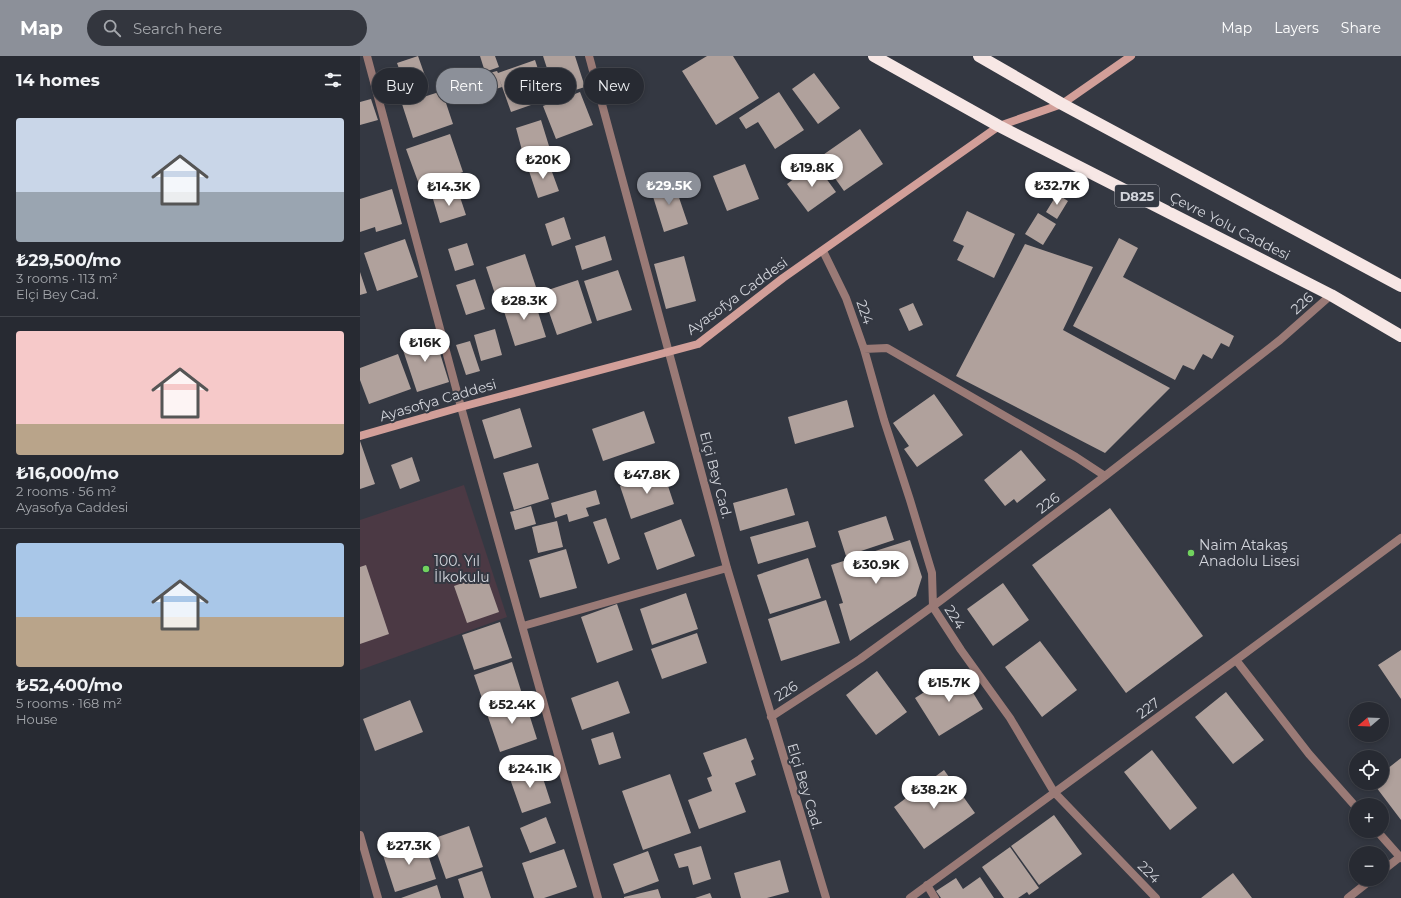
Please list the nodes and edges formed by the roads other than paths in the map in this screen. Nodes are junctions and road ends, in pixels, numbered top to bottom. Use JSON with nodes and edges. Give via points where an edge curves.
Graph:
{"nodes":[{"id":1,"x":367,"y":56,"type":"edge"},
{"id":2,"x":589,"y":56,"type":"edge"},
{"id":3,"x":874,"y":56,"type":"edge"},
{"id":4,"x":979,"y":56,"type":"edge"},
{"id":5,"x":1131,"y":56,"type":"edge"},
{"id":6,"x":1062,"y":104,"type":"junction"},
{"id":7,"x":999,"y":126,"type":"junction"},
{"id":8,"x":823,"y":251,"type":"junction"},
{"id":9,"x":1401,"y":286,"type":"edge"},
{"id":10,"x":1331,"y":295,"type":"junction"},
{"id":11,"x":1401,"y":336,"type":"edge"},
{"id":12,"x":864,"y":349,"type":"junction"},
{"id":13,"x":669,"y":352,"type":"junction"},
{"id":14,"x":461,"y":407,"type":"junction"},
{"id":15,"x":360,"y":436,"type":"edge"},
{"id":16,"x":1104,"y":476,"type":"junction"},
{"id":17,"x":1401,"y":538,"type":"edge"},
{"id":18,"x":727,"y":568,"type":"junction"},
{"id":19,"x":933,"y":607,"type":"junction"},
{"id":20,"x":522,"y":626,"type":"junction"},
{"id":21,"x":1236,"y":660,"type":"junction"},
{"id":22,"x":771,"y":717,"type":"junction"},
{"id":23,"x":1054,"y":792,"type":"junction"},
{"id":24,"x":1349,"y":799,"type":"edge"},
{"id":25,"x":360,"y":835,"type":"edge"},
{"id":26,"x":1383,"y":838,"type":"edge"},
{"id":27,"x":1401,"y":857,"type":"edge"},
{"id":28,"x":1389,"y":866,"type":"edge"},
{"id":29,"x":927,"y":885,"type":"junction"},
{"id":30,"x":1363,"y":886,"type":"edge"},
{"id":31,"x":378,"y":898,"type":"edge"},
{"id":32,"x":598,"y":898,"type":"edge"},
{"id":33,"x":826,"y":898,"type":"edge"},
{"id":34,"x":910,"y":898,"type":"edge"},
{"id":35,"x":935,"y":898,"type":"edge"},
{"id":36,"x":1156,"y":898,"type":"edge"},
{"id":37,"x":1348,"y":898,"type":"edge"}],
"edges":[{"from":1,"to":14,"type":"street"},
{"from":2,"to":13,"type":"street","name":"Elçi Bey Cad."},
{"from":3,"to":7,"type":"highway","name":"Çevre Yolu Caddesi","number":"D825"},
{"from":4,"to":6,"type":"highway","name":"Çevre Yolu Caddesi"},
{"from":5,"to":6,"type":"street","name":"Ayasofya Caddesi"},
{"from":6,"to":7,"type":"street","name":"Ayasofya Caddesi"},
{"from":6,"to":9,"type":"highway","name":"Çevre Yolu Caddesi"},
{"from":7,"to":8,"type":"street","name":"Ayasofya Caddesi"},
{"from":7,"to":10,"type":"highway","name":"Çevre Yolu Caddesi","number":"D825"},
{"from":8,"to":12,"type":"street","name":"224","via":[[846,298]]},
{"from":8,"to":13,"type":"street","name":"Ayasofya Caddesi","via":[[783,278],[698,344]]},
{"from":10,"to":11,"type":"highway","name":"Çevre Yolu Caddesi","number":"D825"},
{"from":10,"to":16,"type":"street","name":"226","via":[[1280,340]]},
{"from":12,"to":16,"type":"street","via":[[887,348],[1076,457]]},
{"from":12,"to":19,"type":"street","name":"224","via":[[932,574]]},
{"from":13,"to":14,"type":"street","name":"Ayasofya Caddesi"},
{"from":13,"to":18,"type":"street","name":"Elçi Bey Cad."},
{"from":14,"to":15,"type":"street","name":"Ayasofya Caddesi"},
{"from":14,"to":20,"type":"street"},
{"from":16,"to":19,"type":"street","name":"226"},
{"from":17,"to":21,"type":"street","name":"227"},
{"from":18,"to":20,"type":"street"},
{"from":18,"to":22,"type":"street","name":"Elçi Bey Cad."},
{"from":19,"to":22,"type":"street","name":"226","via":[[860,659]]},
{"from":19,"to":23,"type":"street","name":"224","via":[[1010,718]]},
{"from":20,"to":32,"type":"street"},
{"from":21,"to":23,"type":"street","name":"227"},
{"from":21,"to":24,"type":"street","via":[[1309,754]]},
{"from":22,"to":33,"type":"street","name":"Elçi Bey Cad."},
{"from":23,"to":29,"type":"street","name":"227"},
{"from":23,"to":36,"type":"street","name":"224"},
{"from":25,"to":31,"type":"street"},
{"from":26,"to":27,"type":"street"},
{"from":27,"to":28,"type":"street"},
{"from":29,"to":34,"type":"street","name":"227"},
{"from":29,"to":35,"type":"street"},
{"from":30,"to":37,"type":"street"}]}
